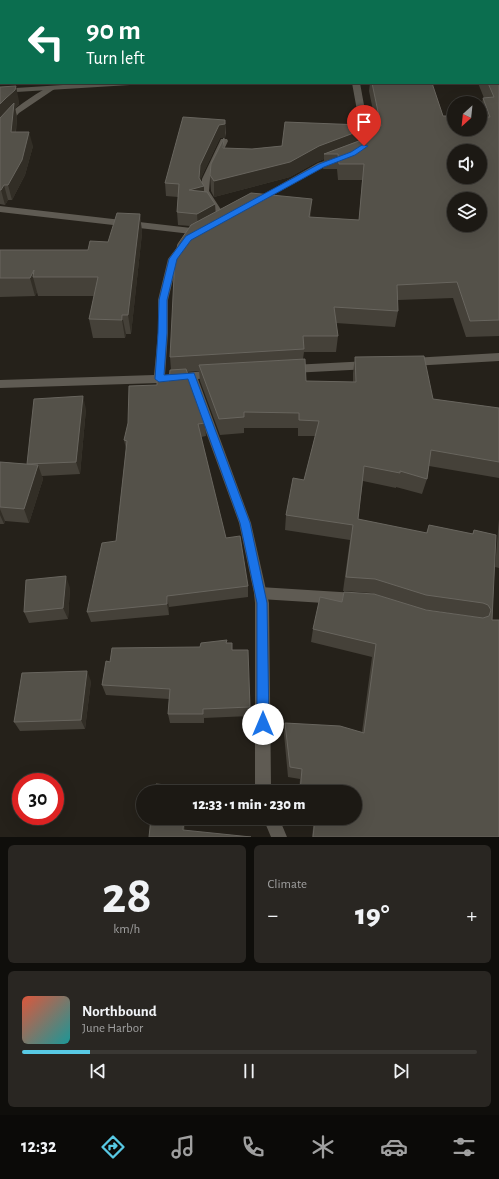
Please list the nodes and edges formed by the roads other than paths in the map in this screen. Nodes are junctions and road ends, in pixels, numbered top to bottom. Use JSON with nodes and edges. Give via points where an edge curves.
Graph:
{"nodes":[{"id":1,"x":104,"y":84,"type":"edge"},
{"id":2,"x":356,"y":84,"type":"edge"},
{"id":3,"x":52,"y":88,"type":"junction"},
{"id":4,"x":0,"y":91,"type":"edge"},
{"id":5,"x":0,"y":130,"type":"edge"},
{"id":6,"x":224,"y":141,"type":"edge"},
{"id":7,"x":243,"y":208,"type":"edge"},
{"id":8,"x":0,"y":209,"type":"edge"},
{"id":9,"x":223,"y":219,"type":"edge"},
{"id":10,"x":499,"y":357,"type":"edge"},
{"id":11,"x":404,"y":362,"type":"edge"},
{"id":12,"x":381,"y":364,"type":"edge"},
{"id":13,"x":278,"y":370,"type":"edge"},
{"id":14,"x":223,"y":374,"type":"edge"},
{"id":15,"x":191,"y":376,"type":"junction"},
{"id":16,"x":159,"y":379,"type":"junction"},
{"id":17,"x":0,"y":384,"type":"edge"},
{"id":18,"x":260,"y":593,"type":"junction"},
{"id":19,"x":371,"y":600,"type":"edge"},
{"id":20,"x":263,"y":785,"type":"edge"},
{"id":21,"x":274,"y":825,"type":"edge"},
{"id":22,"x":279,"y":837,"type":"edge"}],
"edges":[{"from":1,"to":3,"type":"street"},
{"from":2,"to":7,"type":"street","via":[[366,138],[364,146],[321,165]]},
{"from":3,"to":4,"type":"street"},
{"from":3,"to":5,"type":"street","via":[[20,109]]},
{"from":6,"to":9,"type":"street","via":[[206,179],[205,191]]},
{"from":8,"to":16,"type":"street","via":[[203,230],[188,238],[173,259],[163,300]]},
{"from":10,"to":11,"type":"street"},
{"from":12,"to":13,"type":"street"},
{"from":14,"to":15,"type":"street"},
{"from":15,"to":16,"type":"street"},
{"from":15,"to":18,"type":"street","via":[[245,523]]},
{"from":16,"to":17,"type":"street"},
{"from":18,"to":19,"type":"street"},
{"from":18,"to":20,"type":"street"},
{"from":21,"to":22,"type":"street"}]}
